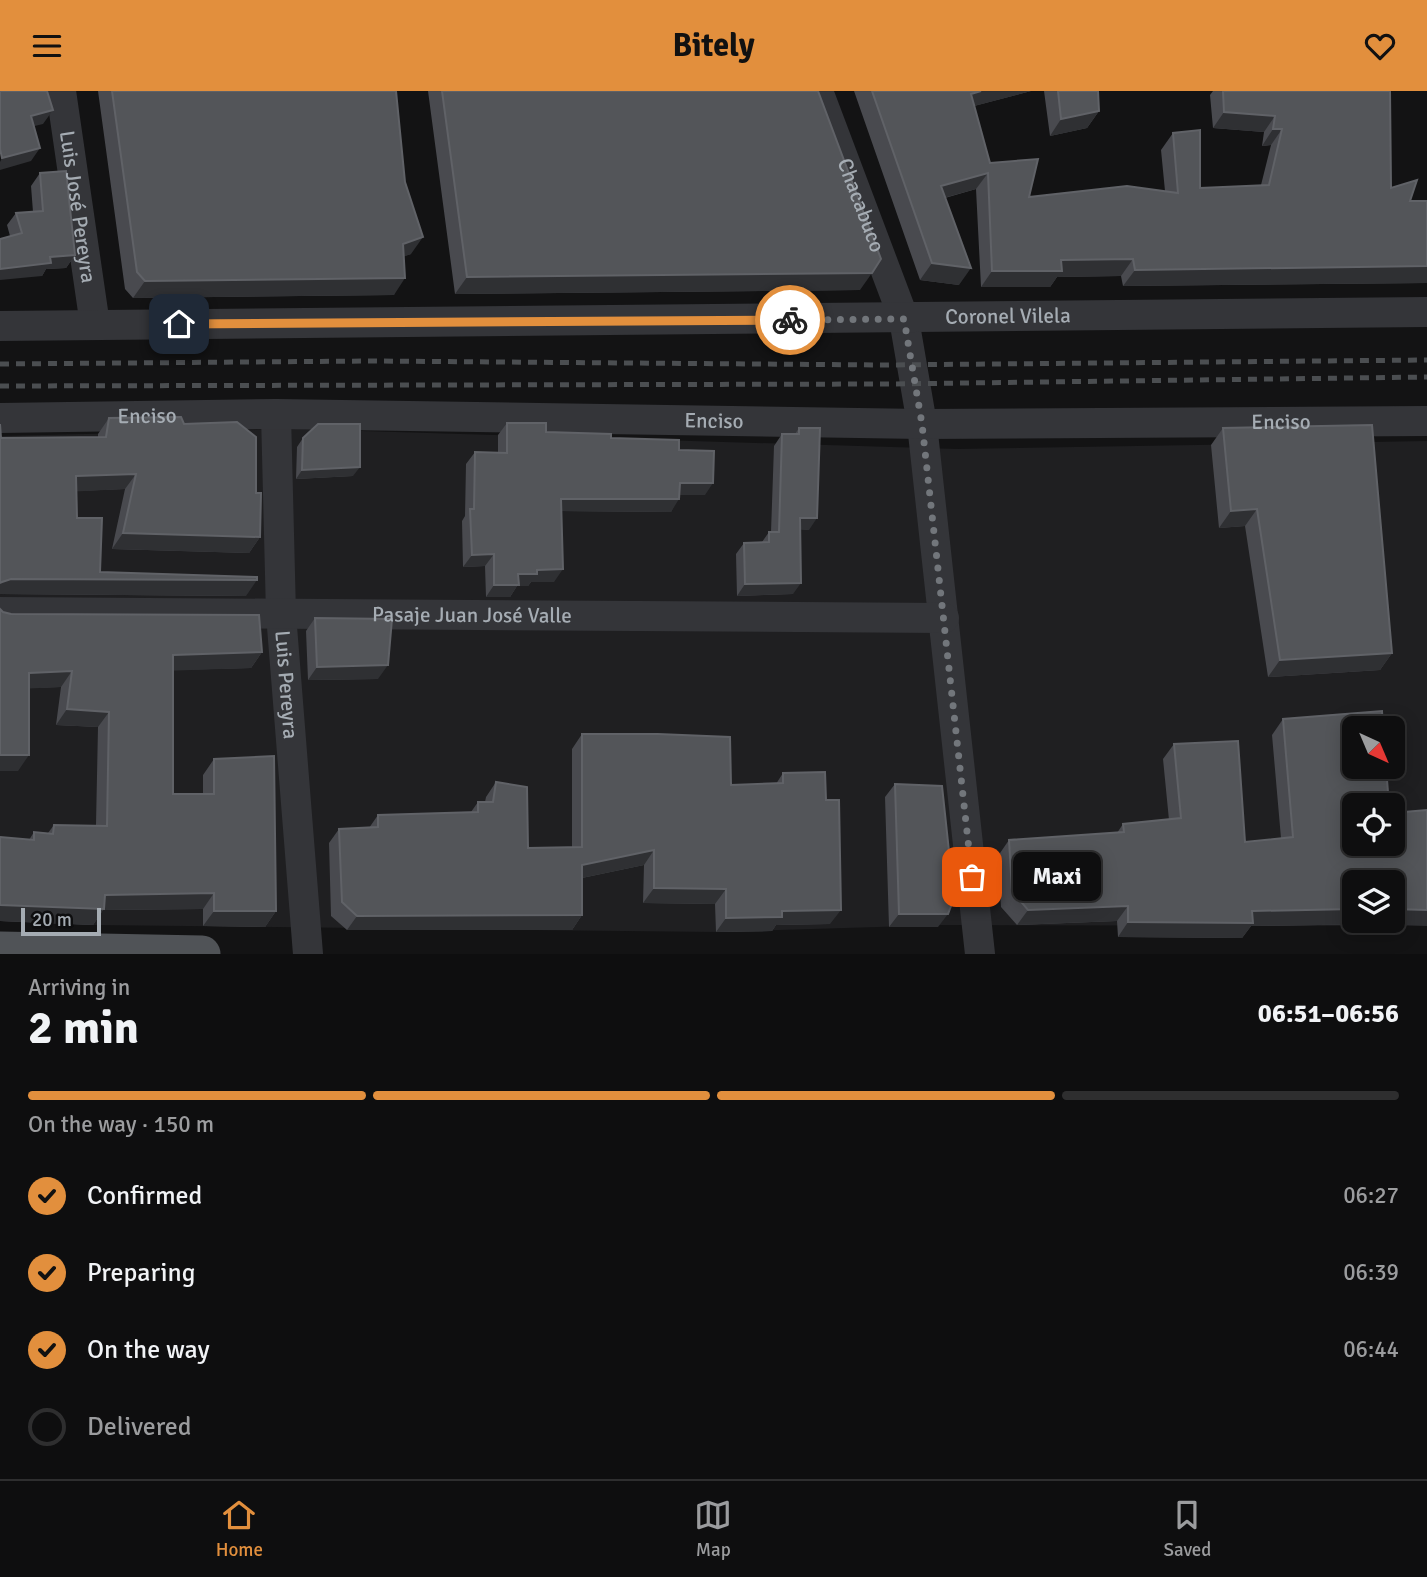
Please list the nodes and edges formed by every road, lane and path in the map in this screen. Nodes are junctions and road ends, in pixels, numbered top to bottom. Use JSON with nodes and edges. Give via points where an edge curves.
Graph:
{"nodes":[{"id":1,"x":61,"y":91,"type":"edge"},
{"id":2,"x":818,"y":91,"type":"edge"},
{"id":3,"x":1427,"y":312,"type":"edge"},
{"id":4,"x":904,"y":319,"type":"junction"},
{"id":5,"x":95,"y":325,"type":"junction"},
{"id":6,"x":0,"y":326,"type":"edge"},
{"id":7,"x":276,"y":414,"type":"junction"},
{"id":8,"x":0,"y":418,"type":"edge"},
{"id":9,"x":1427,"y":421,"type":"edge"},
{"id":10,"x":922,"y":424,"type":"junction"},
{"id":11,"x":0,"y":612,"type":"edge"},
{"id":12,"x":281,"y":614,"type":"junction"},
{"id":13,"x":944,"y":618,"type":"junction"},
{"id":14,"x":0,"y":950,"type":"edge"},
{"id":15,"x":202,"y":954,"type":"edge"},
{"id":16,"x":308,"y":954,"type":"edge"},
{"id":17,"x":980,"y":954,"type":"edge"}],
"edges":[{"from":1,"to":5,"type":"street","name":"Luis José Pereyra"},
{"from":2,"to":4,"type":"street","name":"Chacabuco"},
{"from":3,"to":4,"type":"street","name":"Coronel Vilela"},
{"from":4,"to":5,"type":"street","name":"Coronel Vilela"},
{"from":4,"to":10,"type":"street","name":"Chacabuco"},
{"from":5,"to":6,"type":"street","name":"Coronel Vilela"},
{"from":7,"to":8,"type":"street","name":"Enciso"},
{"from":7,"to":10,"type":"street","name":"Enciso"},
{"from":7,"to":12,"type":"street","name":"Luis Pereyra"},
{"from":9,"to":10,"type":"street","name":"Enciso"},
{"from":10,"to":13,"type":"street"},
{"from":11,"to":12,"type":"street","name":"Pasaje Juan José Valle"},
{"from":12,"to":13,"type":"street","name":"Pasaje Juan José Valle"},
{"from":12,"to":16,"type":"street","name":"Luis Pereyra"},
{"from":13,"to":17,"type":"street"},
{"from":14,"to":15,"type":"main road"}]}
